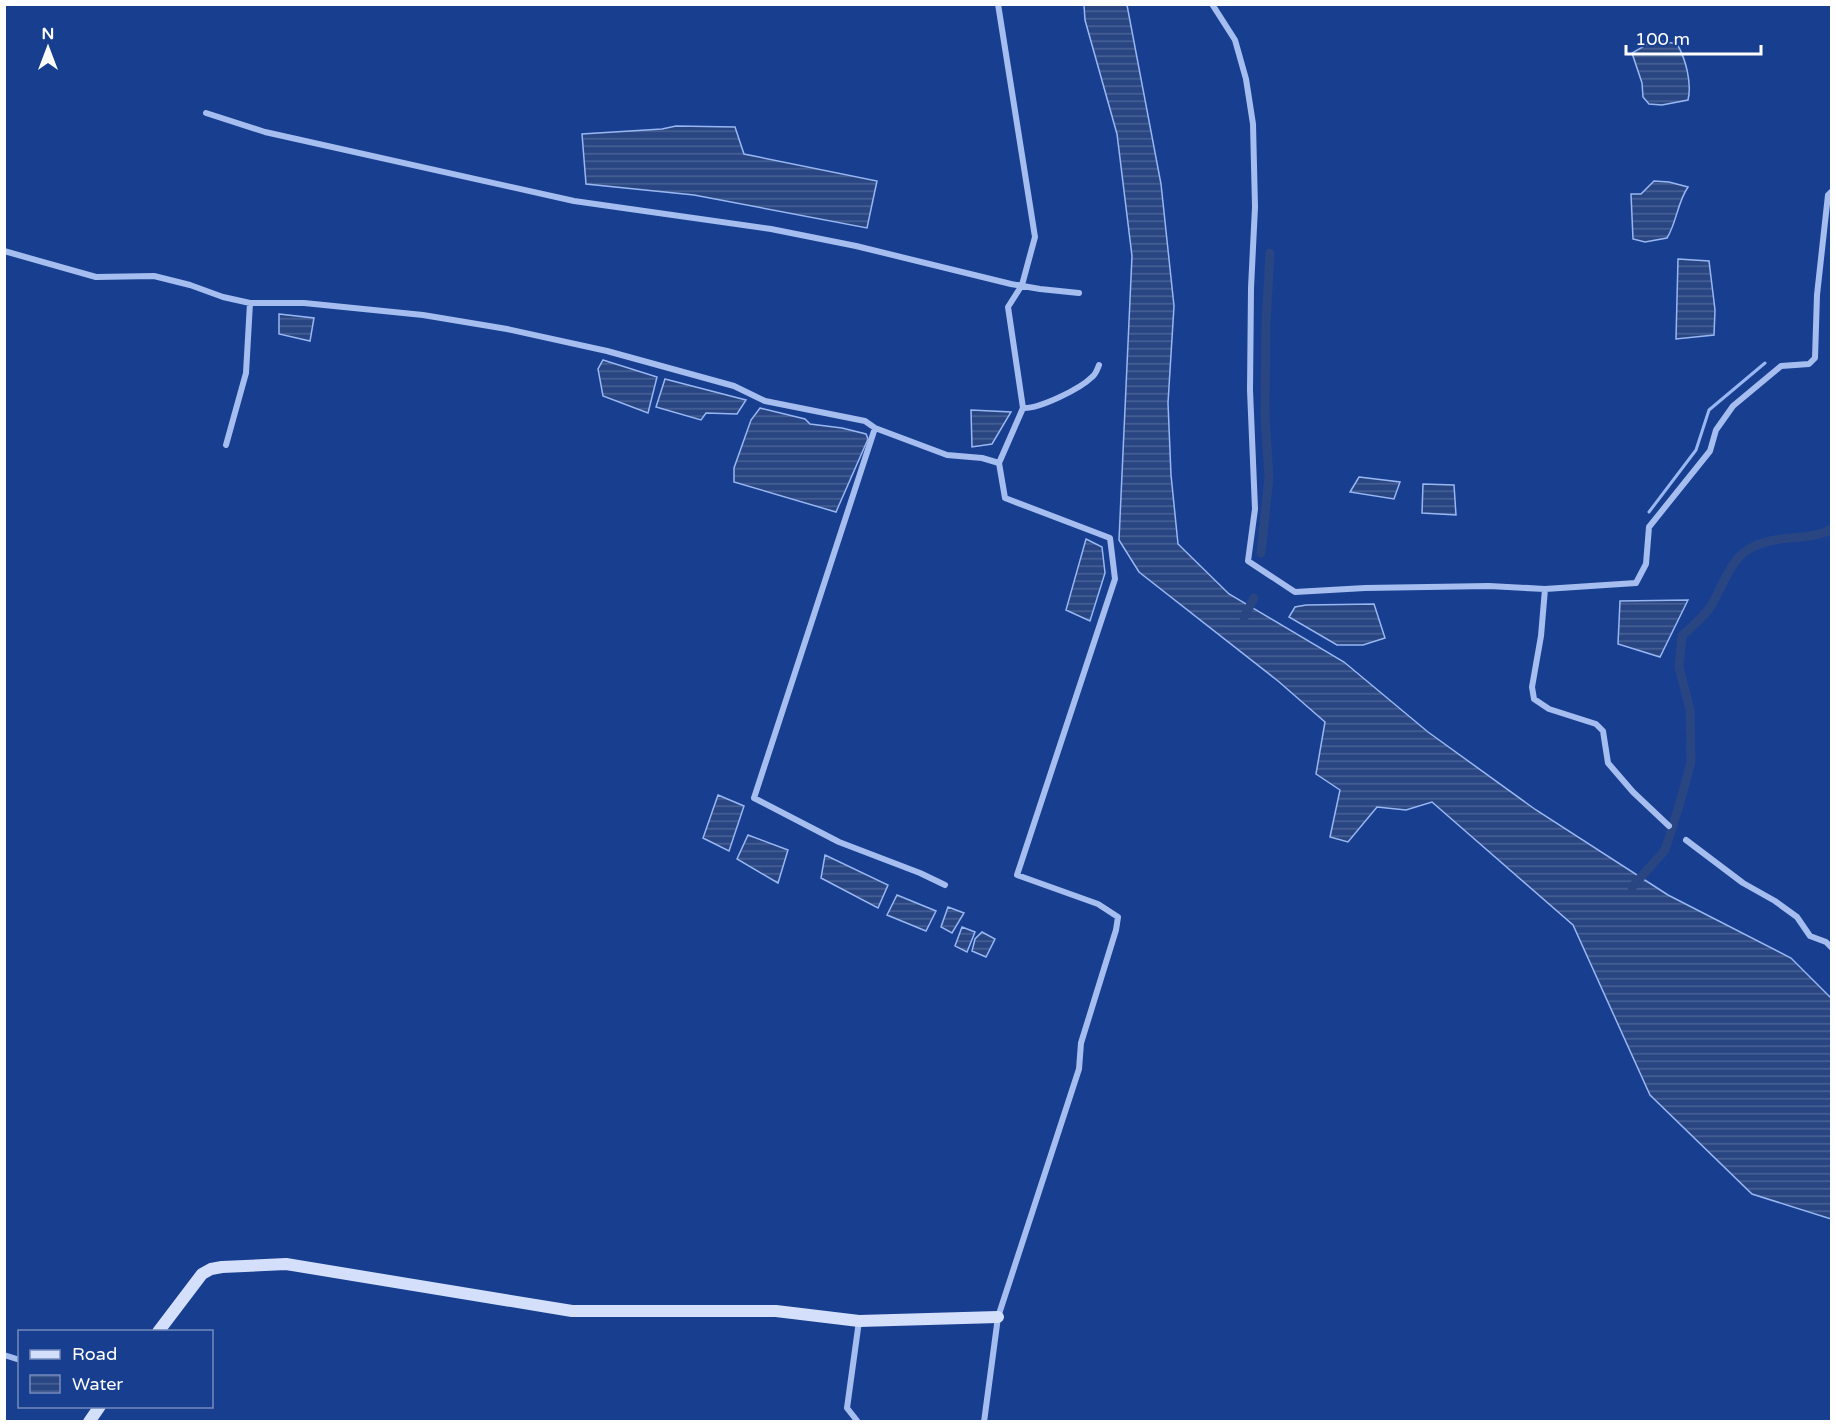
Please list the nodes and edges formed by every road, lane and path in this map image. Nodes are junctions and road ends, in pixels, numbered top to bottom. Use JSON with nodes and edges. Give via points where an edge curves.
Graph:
{"nodes":[{"id":1,"x":998,"y":4,"type":"edge"},
{"id":2,"x":1212,"y":4,"type":"edge"},
{"id":3,"x":206,"y":113,"type":"dead end"},
{"id":4,"x":1832,"y":191,"type":"edge"},
{"id":5,"x":4,"y":251,"type":"edge"},
{"id":6,"x":1022,"y":285,"type":"junction"},
{"id":7,"x":1079,"y":293,"type":"dead end"},
{"id":8,"x":250,"y":303,"type":"junction"},
{"id":9,"x":1099,"y":365,"type":"dead end"},
{"id":10,"x":1023,"y":408,"type":"junction"},
{"id":11,"x":875,"y":428,"type":"junction"},
{"id":12,"x":226,"y":445,"type":"dead end"},
{"id":13,"x":999,"y":463,"type":"junction"},
{"id":14,"x":1545,"y":589,"type":"junction"},
{"id":15,"x":1669,"y":826,"type":"dead end"},
{"id":16,"x":1686,"y":840,"type":"dead end"},
{"id":17,"x":945,"y":885,"type":"dead end"},
{"id":18,"x":1832,"y":948,"type":"edge"},
{"id":19,"x":998,"y":1317,"type":"junction"},
{"id":20,"x":859,"y":1321,"type":"junction"},
{"id":21,"x":160,"y":1330,"type":"edge"},
{"id":22,"x":99,"y":1408,"type":"edge"},
{"id":23,"x":88,"y":1422,"type":"edge"},
{"id":24,"x":858,"y":1422,"type":"edge"},
{"id":25,"x":984,"y":1422,"type":"edge"}],
"edges":[{"from":1,"to":6,"type":"street","via":[[1035,237]]},
{"from":2,"to":14,"type":"street","via":[[1235,40],[1253,124],[1250,390],[1255,508],[1248,561],[1295,592],[1489,586]]},
{"from":3,"to":6,"type":"street","via":[[265,132],[574,201],[771,229]]},
{"from":4,"to":14,"type":"street","via":[[1828,195],[1817,295],[1815,358],[1809,364],[1781,366],[1733,405],[1716,430],[1710,452],[1649,527],[1646,564],[1636,583]]},
{"from":5,"to":8,"type":"street","via":[[96,277],[154,276]]},
{"from":6,"to":7,"type":"street"},
{"from":6,"to":10,"type":"street","via":[[1008,307]]},
{"from":8,"to":11,"type":"street","via":[[304,303],[423,315],[507,329],[607,351],[734,386],[765,401],[865,421]]},
{"from":8,"to":12,"type":"street","via":[[246,373]]},
{"from":9,"to":10,"type":"street","via":[[1095,375],[1071,392]]},
{"from":10,"to":13,"type":"street"},
{"from":11,"to":13,"type":"street","via":[[947,455]]},
{"from":11,"to":17,"type":"street","via":[[754,798],[839,842]]},
{"from":13,"to":19,"type":"street","via":[[1005,498],[1110,538],[1115,579],[1017,875],[1098,904],[1118,917],[1081,1043],[1079,1069]]},
{"from":14,"to":15,"type":"street","via":[[1532,687],[1534,699],[1549,709],[1596,724],[1603,731],[1608,763]]},
{"from":16,"to":18,"type":"street","via":[[1797,917],[1810,936]]},
{"from":19,"to":20,"type":"street"},
{"from":19,"to":25,"type":"street"},
{"from":20,"to":21,"type":"street","via":[[776,1311],[572,1311],[286,1264],[211,1269],[202,1274]]},
{"from":20,"to":24,"type":"street","via":[[847,1408]]},
{"from":22,"to":23,"type":"street"}]}
